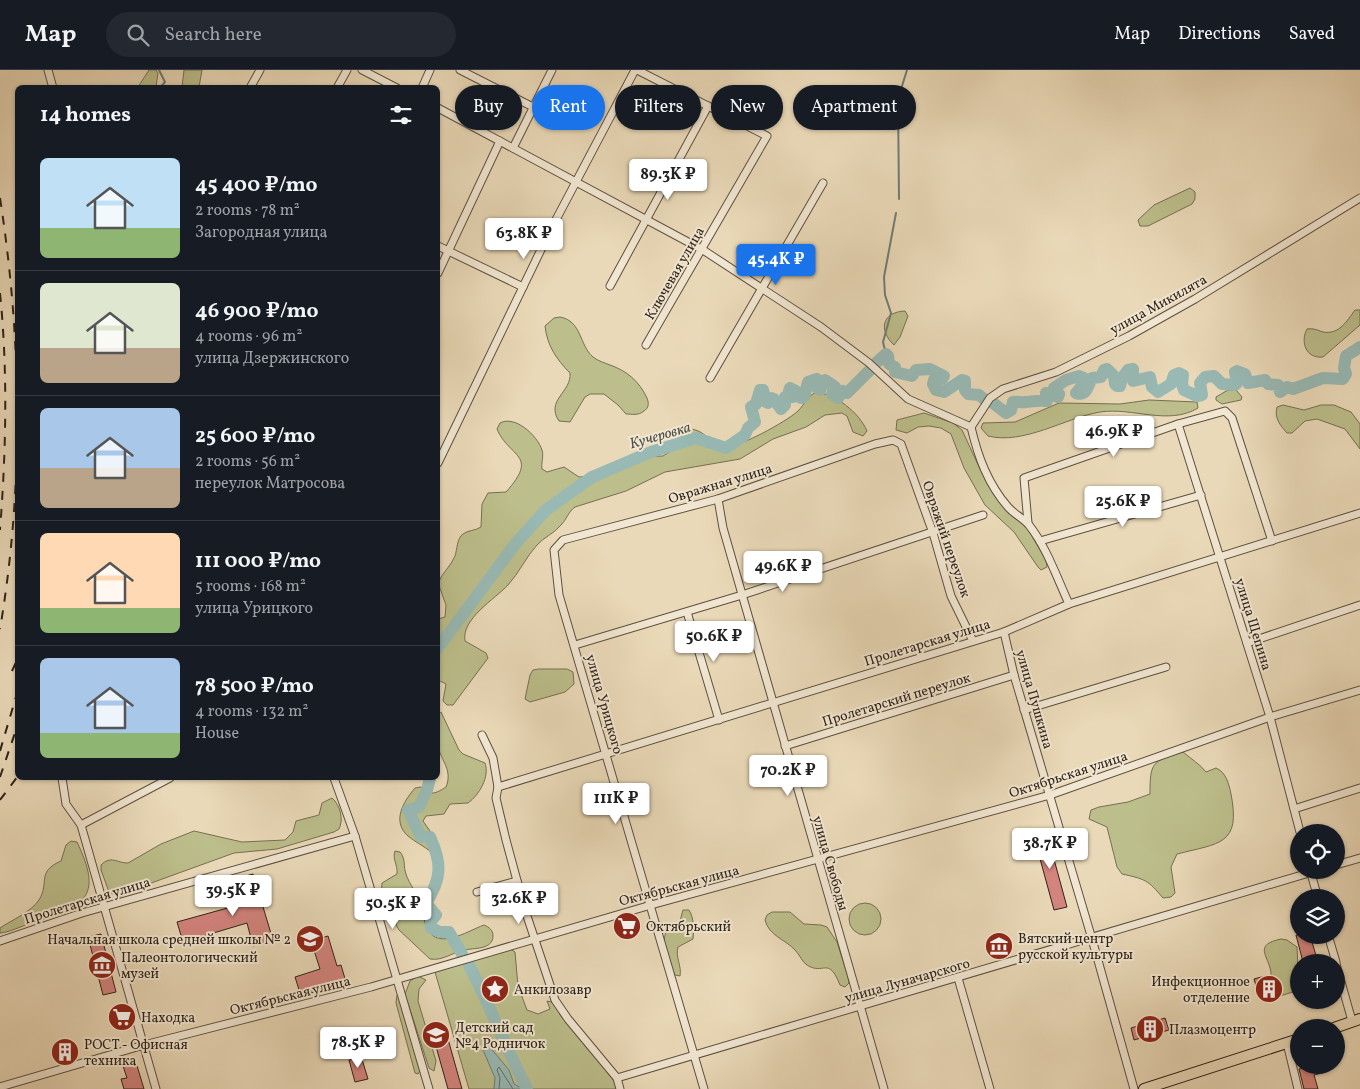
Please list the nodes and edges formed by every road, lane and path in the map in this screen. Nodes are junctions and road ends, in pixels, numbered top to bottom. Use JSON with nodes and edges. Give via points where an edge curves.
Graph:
{"nodes":[{"id":1,"x":48,"y":70,"type":"edge"},
{"id":2,"x":260,"y":70,"type":"edge"},
{"id":3,"x":346,"y":70,"type":"edge"},
{"id":4,"x":362,"y":70,"type":"edge"},
{"id":5,"x":430,"y":70,"type":"edge"},
{"id":6,"x":460,"y":70,"type":"edge"},
{"id":7,"x":552,"y":70,"type":"edge"},
{"id":8,"x":636,"y":70,"type":"edge"},
{"id":9,"x":51,"y":85,"type":"edge"},
{"id":10,"x":252,"y":85,"type":"edge"},
{"id":11,"x":339,"y":85,"type":"edge"},
{"id":12,"x":392,"y":85,"type":"edge"},
{"id":13,"x":423,"y":85,"type":"edge"},
{"id":14,"x":544,"y":85,"type":"edge"},
{"id":15,"x":532,"y":106,"type":"edge"},
{"id":16,"x":708,"y":106,"type":"junction"},
{"id":17,"x":440,"y":109,"type":"edge"},
{"id":18,"x":532,"y":109,"type":"edge"},
{"id":19,"x":500,"y":141,"type":"junction"},
{"id":20,"x":513,"y":148,"type":"junction"},
{"id":21,"x":576,"y":181,"type":"junction"},
{"id":22,"x":823,"y":183,"type":"dead end"},
{"id":23,"x":1360,"y":198,"type":"edge"},
{"id":24,"x":646,"y":220,"type":"junction"},
{"id":25,"x":440,"y":247,"type":"edge"},
{"id":26,"x":448,"y":250,"type":"junction"},
{"id":27,"x":703,"y":250,"type":"junction"},
{"id":28,"x":440,"y":268,"type":"edge"},
{"id":29,"x":610,"y":286,"type":"dead end"},
{"id":30,"x":523,"y":287,"type":"junction"},
{"id":31,"x":762,"y":287,"type":"junction"},
{"id":32,"x":646,"y":345,"type":"dead end"},
{"id":33,"x":710,"y":378,"type":"dead end"},
{"id":34,"x":1178,"y":424,"type":"junction"},
{"id":35,"x":971,"y":427,"type":"junction"},
{"id":36,"x":901,"y":444,"type":"joint"},
{"id":37,"x":440,"y":459,"type":"edge"},
{"id":38,"x":1201,"y":495,"type":"junction"},
{"id":39,"x":718,"y":499,"type":"junction"},
{"id":40,"x":1360,"y":513,"type":"edge"},
{"id":41,"x":983,"y":515,"type":"dead end"},
{"id":42,"x":1028,"y":523,"type":"junction"},
{"id":43,"x":933,"y":533,"type":"junction"},
{"id":44,"x":1040,"y":541,"type":"junction"},
{"id":45,"x":1272,"y":541,"type":"junction"},
{"id":46,"x":553,"y":556,"type":"joint"},
{"id":47,"x":1220,"y":557,"type":"junction"},
{"id":48,"x":742,"y":595,"type":"junction"},
{"id":49,"x":1069,"y":604,"type":"junction"},
{"id":50,"x":1360,"y":605,"type":"edge"},
{"id":51,"x":687,"y":612,"type":"junction"},
{"id":52,"x":1004,"y":632,"type":"junction"},
{"id":53,"x":973,"y":641,"type":"junction"},
{"id":54,"x":1247,"y":643,"type":"junction"},
{"id":55,"x":575,"y":645,"type":"junction"},
{"id":56,"x":1166,"y":667,"type":"dead end"},
{"id":57,"x":1014,"y":676,"type":"junction"},
{"id":58,"x":1360,"y":690,"type":"edge"},
{"id":59,"x":774,"y":702,"type":"junction"},
{"id":60,"x":1024,"y":710,"type":"junction"},
{"id":61,"x":1270,"y":717,"type":"junction"},
{"id":62,"x":719,"y":720,"type":"junction"},
{"id":63,"x":482,"y":735,"type":"dead end"},
{"id":64,"x":785,"y":746,"type":"junction"},
{"id":65,"x":606,"y":754,"type":"junction"},
{"id":66,"x":62,"y":780,"type":"edge"},
{"id":67,"x":166,"y":780,"type":"edge"},
{"id":68,"x":335,"y":780,"type":"edge"},
{"id":69,"x":498,"y":787,"type":"junction"},
{"id":70,"x":1360,"y":788,"type":"edge"},
{"id":71,"x":1050,"y":795,"type":"junction"},
{"id":72,"x":1294,"y":809,"type":"junction"},
{"id":73,"x":1298,"y":824,"type":"edge"},
{"id":74,"x":81,"y":825,"type":"junction"},
{"id":75,"x":355,"y":836,"type":"junction"},
{"id":76,"x":1360,"y":858,"type":"edge"},
{"id":77,"x":817,"y":860,"type":"junction"},
{"id":78,"x":1345,"y":862,"type":"edge"},
{"id":79,"x":1290,"y":877,"type":"edge"},
{"id":80,"x":517,"y":881,"type":"junction"},
{"id":81,"x":478,"y":892,"type":"dead end"},
{"id":82,"x":650,"y":905,"type":"junction"},
{"id":83,"x":105,"y":907,"type":"junction"},
{"id":84,"x":534,"y":939,"type":"junction"},
{"id":85,"x":1092,"y":939,"type":"junction"},
{"id":86,"x":0,"y":941,"type":"edge"},
{"id":87,"x":958,"y":978,"type":"junction"},
{"id":88,"x":396,"y":980,"type":"junction"},
{"id":89,"x":1345,"y":989,"type":"edge"},
{"id":90,"x":859,"y":1008,"type":"junction"},
{"id":91,"x":1356,"y":1020,"type":"edge"},
{"id":92,"x":1290,"y":1042,"type":"edge"},
{"id":93,"x":1286,"y":1044,"type":"junction"},
{"id":94,"x":144,"y":1045,"type":"junction"},
{"id":95,"x":694,"y":1054,"type":"junction"},
{"id":96,"x":617,"y":1078,"type":"junction"},
{"id":97,"x":0,"y":1087,"type":"edge"},
{"id":98,"x":156,"y":1089,"type":"edge"},
{"id":99,"x":429,"y":1089,"type":"edge"},
{"id":100,"x":620,"y":1089,"type":"edge"},
{"id":101,"x":704,"y":1089,"type":"edge"},
{"id":102,"x":884,"y":1089,"type":"edge"},
{"id":103,"x":990,"y":1089,"type":"edge"},
{"id":104,"x":1134,"y":1089,"type":"edge"},
{"id":105,"x":1144,"y":1089,"type":"edge"},
{"id":106,"x":1298,"y":1089,"type":"edge"}],
"edges":[{"from":1,"to":9,"type":"street"},
{"from":2,"to":10,"type":"street"},
{"from":3,"to":11,"type":"street"},
{"from":4,"to":12,"type":"street"},
{"from":5,"to":13,"type":"street"},
{"from":6,"to":15,"type":"street"},
{"from":7,"to":14,"type":"street"},
{"from":8,"to":16,"type":"street"},
{"from":8,"to":21,"type":"street"},
{"from":16,"to":24,"type":"street"},
{"from":16,"to":27,"type":"street","name":"Ключевая улица","via":[[767,136]]},
{"from":17,"to":19,"type":"street"},
{"from":18,"to":20,"type":"street"},
{"from":19,"to":20,"type":"street"},
{"from":19,"to":26,"type":"street"},
{"from":20,"to":21,"type":"street"},
{"from":21,"to":24,"type":"street"},
{"from":21,"to":30,"type":"street"},
{"from":22,"to":31,"type":"street"},
{"from":23,"to":35,"type":"street","name":"улица Микилята","via":[[1129,336],[1056,372],[1003,389],[990,398]]},
{"from":24,"to":27,"type":"street"},
{"from":24,"to":29,"type":"street"},
{"from":25,"to":26,"type":"street"},
{"from":26,"to":28,"type":"street"},
{"from":26,"to":30,"type":"street"},
{"from":27,"to":31,"type":"street"},
{"from":27,"to":32,"type":"street","name":"Ключевая улица"},
{"from":30,"to":37,"type":"street"},
{"from":31,"to":33,"type":"street"},
{"from":31,"to":35,"type":"street","via":[[869,363],[908,399]]},
{"from":34,"to":38,"type":"street","name":"улица Щепина"},
{"from":34,"to":42,"type":"street","via":[[1024,478]]},
{"from":34,"to":45,"type":"street","via":[[1225,410],[1232,418]]},
{"from":35,"to":42,"type":"street","via":[[988,477],[1009,509]]},
{"from":36,"to":39,"type":"street","name":"Овражная улица","via":[[893,440],[875,444]]},
{"from":36,"to":43,"type":"street","name":"Овражий переулок"},
{"from":38,"to":44,"type":"street"},
{"from":38,"to":47,"type":"street","name":"улица Щепина"},
{"from":39,"to":46,"type":"street","name":"Овражная улица","via":[[563,540]]},
{"from":39,"to":48,"type":"street","name":"улица Свободы"},
{"from":40,"to":45,"type":"street","name":"Пролетарская улица"},
{"from":41,"to":43,"type":"street"},
{"from":42,"to":44,"type":"street"},
{"from":43,"to":48,"type":"street"},
{"from":43,"to":53,"type":"street","name":"Овражий переулок","via":[[951,596]]},
{"from":44,"to":49,"type":"street"},
{"from":45,"to":47,"type":"street","name":"Пролетарская улица"},
{"from":46,"to":55,"type":"street","name":"улица Урицкого","via":[[559,595]]},
{"from":47,"to":49,"type":"street","name":"Пролетарская улица"},
{"from":47,"to":54,"type":"street","name":"улица Щепина"},
{"from":48,"to":51,"type":"street"},
{"from":48,"to":59,"type":"street","name":"улица Свободы"},
{"from":49,"to":52,"type":"street","name":"Пролетарская улица"},
{"from":50,"to":54,"type":"street"},
{"from":51,"to":55,"type":"street"},
{"from":51,"to":62,"type":"street"},
{"from":52,"to":53,"type":"street","name":"Пролетарская улица"},
{"from":52,"to":57,"type":"street","name":"улица Пушкина"},
{"from":53,"to":59,"type":"street","name":"Пролетарская улица"},
{"from":54,"to":61,"type":"street","name":"улица Щепина"},
{"from":55,"to":65,"type":"street","name":"улица Урицкого"},
{"from":56,"to":60,"type":"street"},
{"from":57,"to":60,"type":"street","name":"улица Пушкина"},
{"from":57,"to":64,"type":"street","name":"Пролетарский переулок"},
{"from":58,"to":61,"type":"street","name":"Октябрьская улица"},
{"from":59,"to":62,"type":"street","name":"Пролетарская улица"},
{"from":59,"to":64,"type":"street","name":"улица Свободы"},
{"from":60,"to":71,"type":"street","name":"улица Пушкина"},
{"from":61,"to":71,"type":"street","name":"Октябрьская улица"},
{"from":61,"to":72,"type":"street","name":"улица Щепина"},
{"from":62,"to":65,"type":"street","name":"Пролетарская улица"},
{"from":63,"to":69,"type":"street","via":[[493,758]]},
{"from":64,"to":77,"type":"street","name":"улица Свободы"},
{"from":65,"to":69,"type":"street","name":"Пролетарская улица"},
{"from":65,"to":82,"type":"street","name":"улица Урицкого"},
{"from":66,"to":74,"type":"street","via":[[66,804]]},
{"from":67,"to":74,"type":"street"},
{"from":68,"to":75,"type":"street"},
{"from":69,"to":80,"type":"street","via":[[496,798]]},
{"from":70,"to":72,"type":"street"},
{"from":71,"to":77,"type":"street","name":"Октябрьская улица"},
{"from":71,"to":85,"type":"street","name":"улица Пушкина"},
{"from":72,"to":73,"type":"street","name":"улица Щепина"},
{"from":74,"to":83,"type":"street"},
{"from":75,"to":83,"type":"street","name":"Пролетарская улица"},
{"from":75,"to":88,"type":"street"},
{"from":76,"to":78,"type":"street"},
{"from":77,"to":82,"type":"street","name":"Октябрьская улица"},
{"from":77,"to":90,"type":"street","name":"улица Свободы"},
{"from":79,"to":85,"type":"street","name":"улица Луначарского"},
{"from":80,"to":81,"type":"street"},
{"from":80,"to":84,"type":"street"},
{"from":82,"to":84,"type":"street","name":"Октябрьская улица"},
{"from":82,"to":95,"type":"street","name":"улица Урицкого"},
{"from":83,"to":86,"type":"street","name":"Пролетарская улица"},
{"from":83,"to":94,"type":"street"},
{"from":84,"to":88,"type":"street","name":"Октябрьская улица"},
{"from":84,"to":96,"type":"street","via":[[560,1009]]},
{"from":85,"to":87,"type":"street","name":"улица Луначарского"},
{"from":85,"to":104,"type":"street","name":"улица Пушкина"},
{"from":87,"to":90,"type":"street","name":"улица Луначарского"},
{"from":87,"to":103,"type":"street"},
{"from":88,"to":94,"type":"street","name":"Октябрьская улица"},
{"from":88,"to":99,"type":"street"},
{"from":89,"to":91,"type":"street"},
{"from":90,"to":95,"type":"street","name":"улица Луначарского"},
{"from":90,"to":102,"type":"street","name":"улица Свободы"},
{"from":92,"to":93,"type":"main road"},
{"from":93,"to":105,"type":"main road"},
{"from":93,"to":106,"type":"street"},
{"from":94,"to":97,"type":"street","name":"Октябрьская улица"},
{"from":94,"to":98,"type":"street"},
{"from":95,"to":96,"type":"street","name":"улица Луначарского"},
{"from":95,"to":101,"type":"street","name":"улица Урицкого"},
{"from":96,"to":100,"type":"street"}]}
